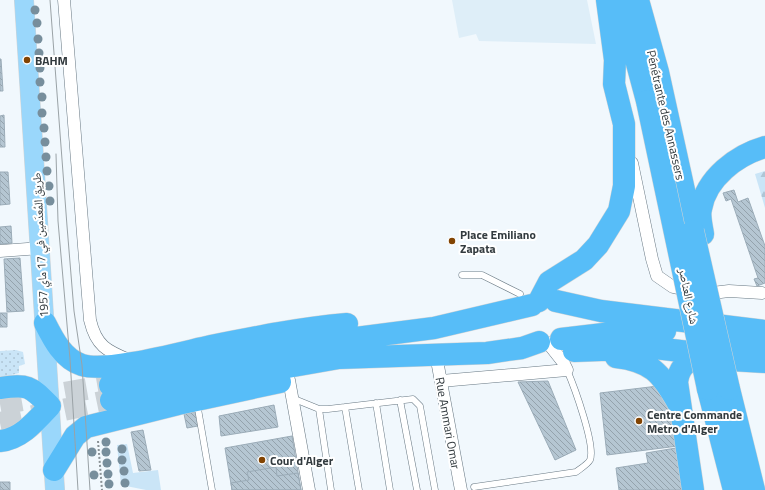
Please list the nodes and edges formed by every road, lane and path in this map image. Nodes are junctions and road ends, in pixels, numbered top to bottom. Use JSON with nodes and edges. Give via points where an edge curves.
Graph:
{"nodes":[{"id":1,"x":24,"y":0,"type":"edge"},
{"id":2,"x":64,"y":0,"type":"edge"},
{"id":3,"x":607,"y":0,"type":"edge"},
{"id":4,"x":620,"y":0,"type":"edge"},
{"id":5,"x":638,"y":0,"type":"edge"},
{"id":6,"x":624,"y":124,"type":"junction"},
{"id":7,"x":765,"y":147,"type":"edge"},
{"id":8,"x":698,"y":236,"type":"junction"},
{"id":9,"x":41,"y":248,"type":"junction"},
{"id":10,"x":0,"y":251,"type":"edge"},
{"id":11,"x":462,"y":275,"type":"dead end"},
{"id":12,"x":762,"y":293,"type":"dead end"},
{"id":13,"x":537,"y":300,"type":"junction"},
{"id":14,"x":45,"y":323,"type":"junction"},
{"id":15,"x":434,"y":328,"type":"junction"},
{"id":16,"x":765,"y":331,"type":"edge"},
{"id":17,"x":765,"y":347,"type":"edge"},
{"id":18,"x":557,"y":348,"type":"junction"},
{"id":19,"x":436,"y":355,"type":"junction"},
{"id":20,"x":406,"y":356,"type":"junction"},
{"id":21,"x":134,"y":362,"type":"junction"},
{"id":22,"x":765,"y":362,"type":"edge"},
{"id":23,"x":441,"y":381,"type":"junction"},
{"id":24,"x":0,"y":388,"type":"edge"},
{"id":25,"x":291,"y":389,"type":"junction"},
{"id":26,"x":719,"y":389,"type":"junction"},
{"id":27,"x":196,"y":400,"type":"junction"},
{"id":28,"x":400,"y":400,"type":"junction"},
{"id":29,"x":376,"y":403,"type":"junction"},
{"id":30,"x":50,"y":406,"type":"junction"},
{"id":31,"x":345,"y":407,"type":"junction"},
{"id":32,"x":680,"y":407,"type":"junction"},
{"id":33,"x":319,"y":409,"type":"junction"},
{"id":34,"x":96,"y":424,"type":"junction"},
{"id":35,"x":0,"y":441,"type":"edge"},
{"id":36,"x":55,"y":480,"type":"edge"},
{"id":37,"x":474,"y":487,"type":"dead end"},
{"id":38,"x":102,"y":490,"type":"edge"},
{"id":39,"x":212,"y":490,"type":"edge"},
{"id":40,"x":309,"y":490,"type":"edge"},
{"id":41,"x":331,"y":490,"type":"edge"},
{"id":42,"x":359,"y":490,"type":"edge"},
{"id":43,"x":390,"y":490,"type":"edge"},
{"id":44,"x":417,"y":490,"type":"edge"},
{"id":45,"x":436,"y":490,"type":"edge"},
{"id":46,"x":461,"y":490,"type":"edge"},
{"id":47,"x":693,"y":490,"type":"edge"},
{"id":48,"x":734,"y":490,"type":"edge"},
{"id":49,"x":754,"y":490,"type":"edge"}],
"edges":[{"from":1,"to":9,"type":"main road","name":"طريق المُعدَمين في 17 ماي 1957"},
{"from":2,"to":21,"type":"street","via":[[92,332],[111,353]]},
{"from":3,"to":6,"type":"highway","via":[[615,60],[614,84]]},
{"from":4,"to":26,"type":"highway","name":"شارع العناصر","bridge":true},
{"from":5,"to":8,"type":"highway","name":"Pénétrante des Annassers"},
{"from":6,"to":12,"type":"street","via":[[652,259],[658,276],[673,287],[704,294],[729,291]]},
{"from":6,"to":13,"type":"highway","via":[[624,186],[619,211],[598,245],[584,260],[554,277]]},
{"from":7,"to":8,"type":"highway","via":[[735,160],[719,175],[707,192],[700,210]]},
{"from":8,"to":26,"type":"highway","name":"شارع العناصر","bridge":true,"via":[[715,325]]},
{"from":9,"to":10,"type":"street"},
{"from":9,"to":14,"type":"main road","name":"طريق المُعدَمين في 17 ماي 1957"},
{"from":11,"to":13,"type":"lane","via":[[482,275]]},
{"from":13,"to":15,"type":"highway","via":[[479,318]]},
{"from":13,"to":16,"type":"highway","via":[[601,311]]},
{"from":13,"to":18,"type":"highway","via":[[525,318],[525,326],[533,338]]},
{"from":13,"to":18,"type":"highway","via":[[563,305],[570,319],[566,334]]},
{"from":14,"to":21,"type":"highway","via":[[56,345],[70,359],[82,365],[95,367]]},
{"from":14,"to":30,"type":"main road","name":"طريق المُعدَمين في 17 ماي 1957"},
{"from":15,"to":20,"type":"highway","via":[[317,342],[214,362],[110,392],[200,382],[339,358]]},
{"from":15,"to":21,"type":"highway","via":[[423,322],[396,320],[308,328]]},
{"from":17,"to":18,"type":"highway","via":[[658,330],[629,331]]},
{"from":18,"to":19,"type":"highway","via":[[522,348]]},
{"from":18,"to":22,"type":"highway","via":[[655,348]]},
{"from":18,"to":23,"type":"street"},
{"from":18,"to":32,"type":"highway","via":[[633,359],[643,363],[664,379]]},
{"from":18,"to":37,"type":"lane","via":[[582,414],[592,450],[590,461],[576,472]]},
{"from":19,"to":20,"type":"highway"},
{"from":19,"to":23,"type":"street","name":"Rue Ammari Omar"},
{"from":20,"to":25,"type":"highway","via":[[362,369],[301,377]]},
{"from":22,"to":32,"type":"highway","via":[[696,358],[688,361],[678,374]]},
{"from":23,"to":46,"type":"street","name":"Rue Ammari Omar"},
{"from":24,"to":30,"type":"highway","via":[[32,388]]},
{"from":25,"to":27,"type":"highway"},
{"from":25,"to":33,"type":"lane"},
{"from":25,"to":40,"type":"street"},
{"from":26,"to":48,"type":"highway","name":"شارع العناصر"},
{"from":26,"to":49,"type":"highway"},
{"from":27,"to":34,"type":"highway"},
{"from":27,"to":39,"type":"lane"},
{"from":28,"to":29,"type":"lane"},
{"from":28,"to":44,"type":"lane"},
{"from":28,"to":45,"type":"lane","via":[[413,400],[420,406]]},
{"from":29,"to":31,"type":"lane"},
{"from":29,"to":43,"type":"lane"},
{"from":30,"to":35,"type":"highway","via":[[25,431],[8,440]]},
{"from":30,"to":36,"type":"main road","name":"طريق المُعدَمين في 17 ماي 1957"},
{"from":31,"to":33,"type":"lane"},
{"from":31,"to":42,"type":"lane"},
{"from":32,"to":47,"type":"highway"},
{"from":33,"to":41,"type":"lane"},
{"from":34,"to":36,"type":"highway","via":[[86,427],[75,436]]},
{"from":34,"to":38,"type":"path"}]}
